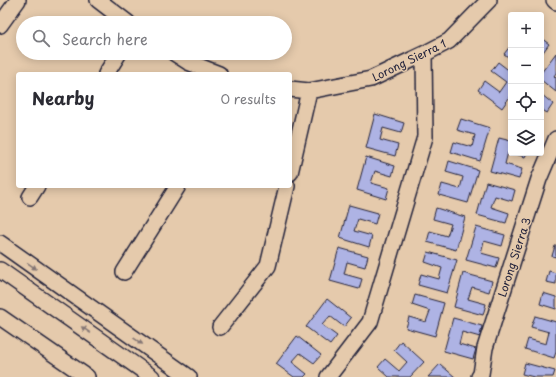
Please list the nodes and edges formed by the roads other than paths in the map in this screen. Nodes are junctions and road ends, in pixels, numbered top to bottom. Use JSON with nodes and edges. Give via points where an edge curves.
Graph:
{"nodes":[{"id":1,"x":18,"y":0,"type":"edge"},
{"id":2,"x":98,"y":0,"type":"edge"},
{"id":3,"x":489,"y":0,"type":"edge"},
{"id":4,"x":119,"y":16,"type":"edge"},
{"id":5,"x":0,"y":25,"type":"edge"},
{"id":6,"x":424,"y":54,"type":"junction"},
{"id":7,"x":115,"y":60,"type":"edge"},
{"id":8,"x":185,"y":60,"type":"edge"},
{"id":9,"x":107,"y":72,"type":"edge"},
{"id":10,"x":214,"y":72,"type":"edge"},
{"id":11,"x":292,"y":89,"type":"edge"},
{"id":12,"x":309,"y":91,"type":"junction"},
{"id":13,"x":556,"y":139,"type":"edge"},
{"id":14,"x":292,"y":164,"type":"edge"},
{"id":15,"x":177,"y":188,"type":"edge"},
{"id":16,"x":287,"y":188,"type":"edge"},
{"id":17,"x":0,"y":243,"type":"edge"},
{"id":18,"x":0,"y":270,"type":"edge"},
{"id":19,"x":124,"y":272,"type":"dead end"},
{"id":20,"x":1,"y":321,"type":"edge"},
{"id":21,"x":220,"y":328,"type":"dead end"},
{"id":22,"x":87,"y":377,"type":"edge"},
{"id":23,"x":152,"y":377,"type":"edge"},
{"id":24,"x":189,"y":377,"type":"edge"},
{"id":25,"x":328,"y":377,"type":"edge"},
{"id":26,"x":479,"y":377,"type":"edge"}],
"edges":[{"from":1,"to":5,"type":"street"},
{"from":2,"to":4,"type":"street"},
{"from":3,"to":6,"type":"street","name":"Lorong Sierra 1","via":[[449,41]]},
{"from":6,"to":12,"type":"street","name":"Lorong Sierra 1","via":[[371,79]]},
{"from":6,"to":25,"type":"street","via":[[425,137],[370,322]]},
{"from":7,"to":9,"type":"street"},
{"from":8,"to":10,"type":"street"},
{"from":11,"to":12,"type":"street","name":"Lorong Sierra 1"},
{"from":12,"to":14,"type":"street"},
{"from":13,"to":26,"type":"street","name":"Lorong Sierra 3","via":[[539,178],[485,348]]},
{"from":15,"to":19,"type":"street"},
{"from":16,"to":21,"type":"street","via":[[268,266]]},
{"from":17,"to":24,"type":"street","one_way":true},
{"from":23,"to":18,"type":"street","one_way":true},
{"from":20,"to":22,"type":"street"}]}
